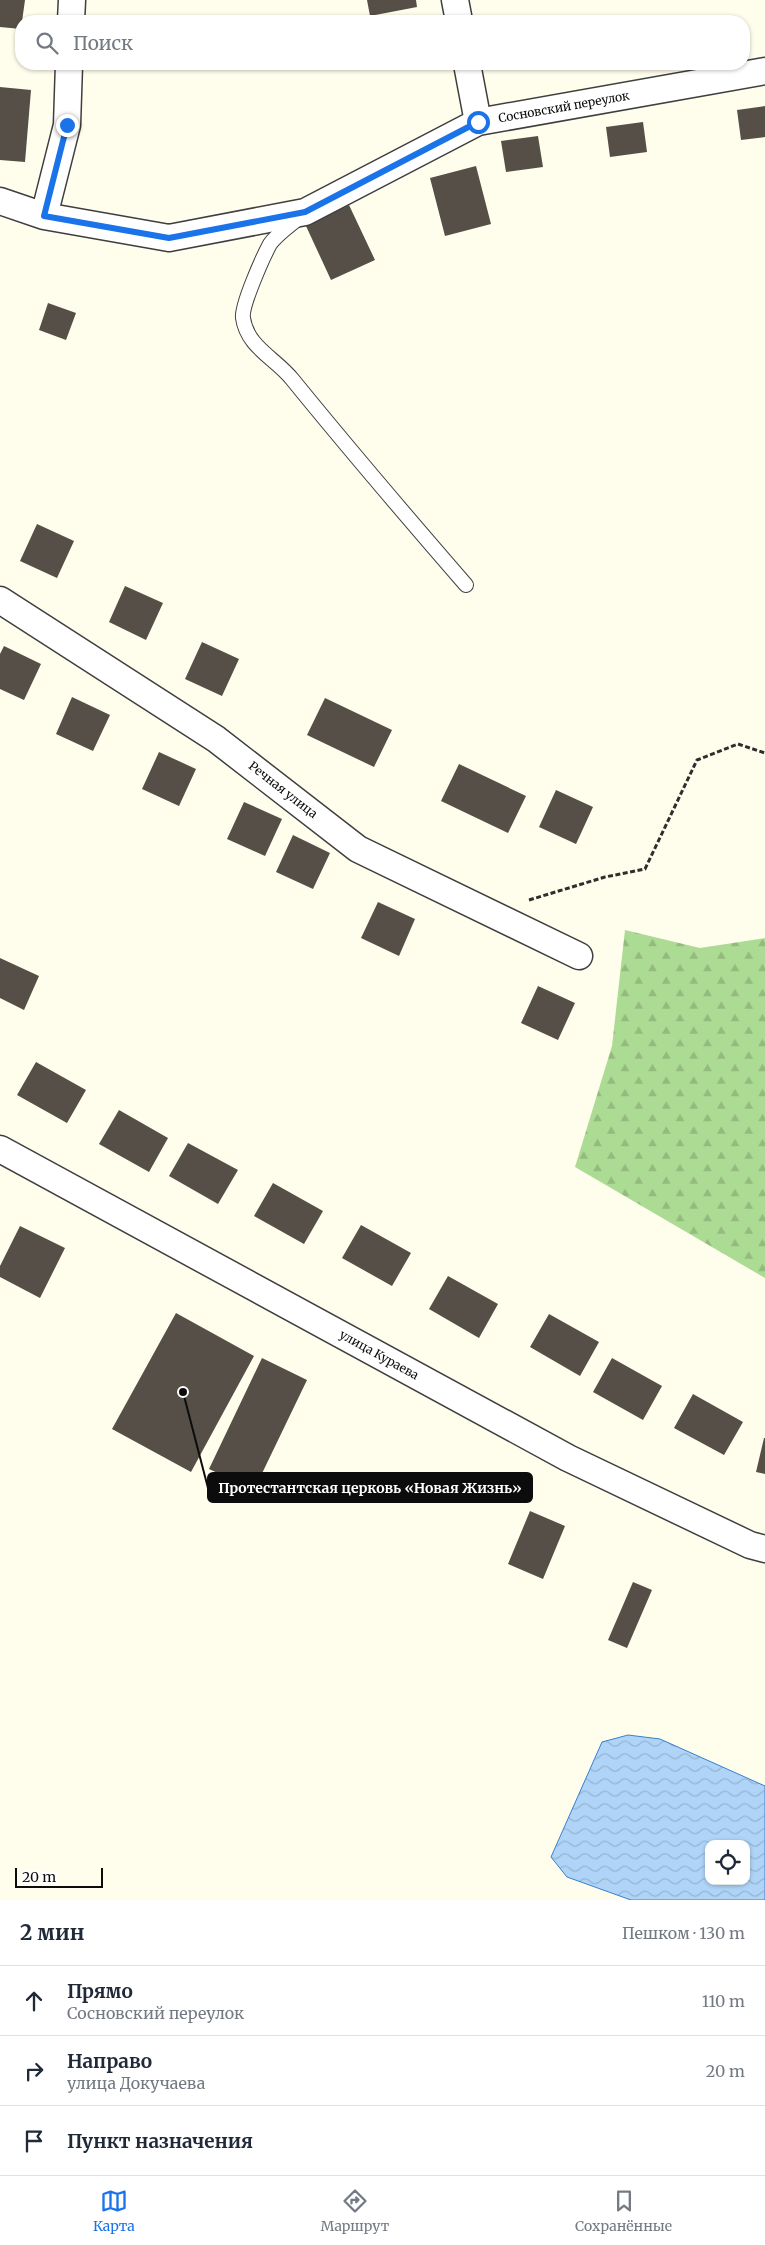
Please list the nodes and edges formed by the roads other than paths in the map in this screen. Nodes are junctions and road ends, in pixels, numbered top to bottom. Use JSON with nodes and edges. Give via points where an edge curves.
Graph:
{"nodes":[{"id":1,"x":72,"y":0,"type":"edge"},
{"id":2,"x":455,"y":0,"type":"edge"},
{"id":3,"x":71,"y":15,"type":"edge"},
{"id":4,"x":458,"y":15,"type":"edge"},
{"id":5,"x":69,"y":70,"type":"edge"},
{"id":6,"x":468,"y":70,"type":"edge"},
{"id":7,"x":765,"y":71,"type":"edge"},
{"id":8,"x":478,"y":122,"type":"junction"},
{"id":9,"x":0,"y":201,"type":"edge"},
{"id":10,"x":305,"y":212,"type":"junction"},
{"id":11,"x":44,"y":216,"type":"junction"},
{"id":12,"x":466,"y":585,"type":"dead end"},
{"id":13,"x":0,"y":600,"type":"edge"},
{"id":14,"x":579,"y":956,"type":"dead end"},
{"id":15,"x":0,"y":1148,"type":"edge"},
{"id":16,"x":765,"y":1549,"type":"edge"}],
"edges":[{"from":1,"to":3,"type":"street"},
{"from":2,"to":4,"type":"street"},
{"from":5,"to":11,"type":"street","via":[[67,125]]},
{"from":6,"to":8,"type":"street"},
{"from":7,"to":8,"type":"street","name":"Сосновский переулок"},
{"from":8,"to":10,"type":"street","name":"Сосновский переулок"},
{"from":9,"to":11,"type":"street","name":"Сосновский переулок"},
{"from":10,"to":11,"type":"street","name":"Сосновский переулок","via":[[169,238]]},
{"from":10,"to":12,"type":"lane","via":[[271,243],[246,300],[242,316],[245,331],[254,344],[290,376],[337,436]]},
{"from":13,"to":14,"type":"street","name":"Речная улица","via":[[216,739],[358,849]]},
{"from":15,"to":16,"type":"street","name":"улица Кураева","via":[[568,1458],[750,1545]]}]}
